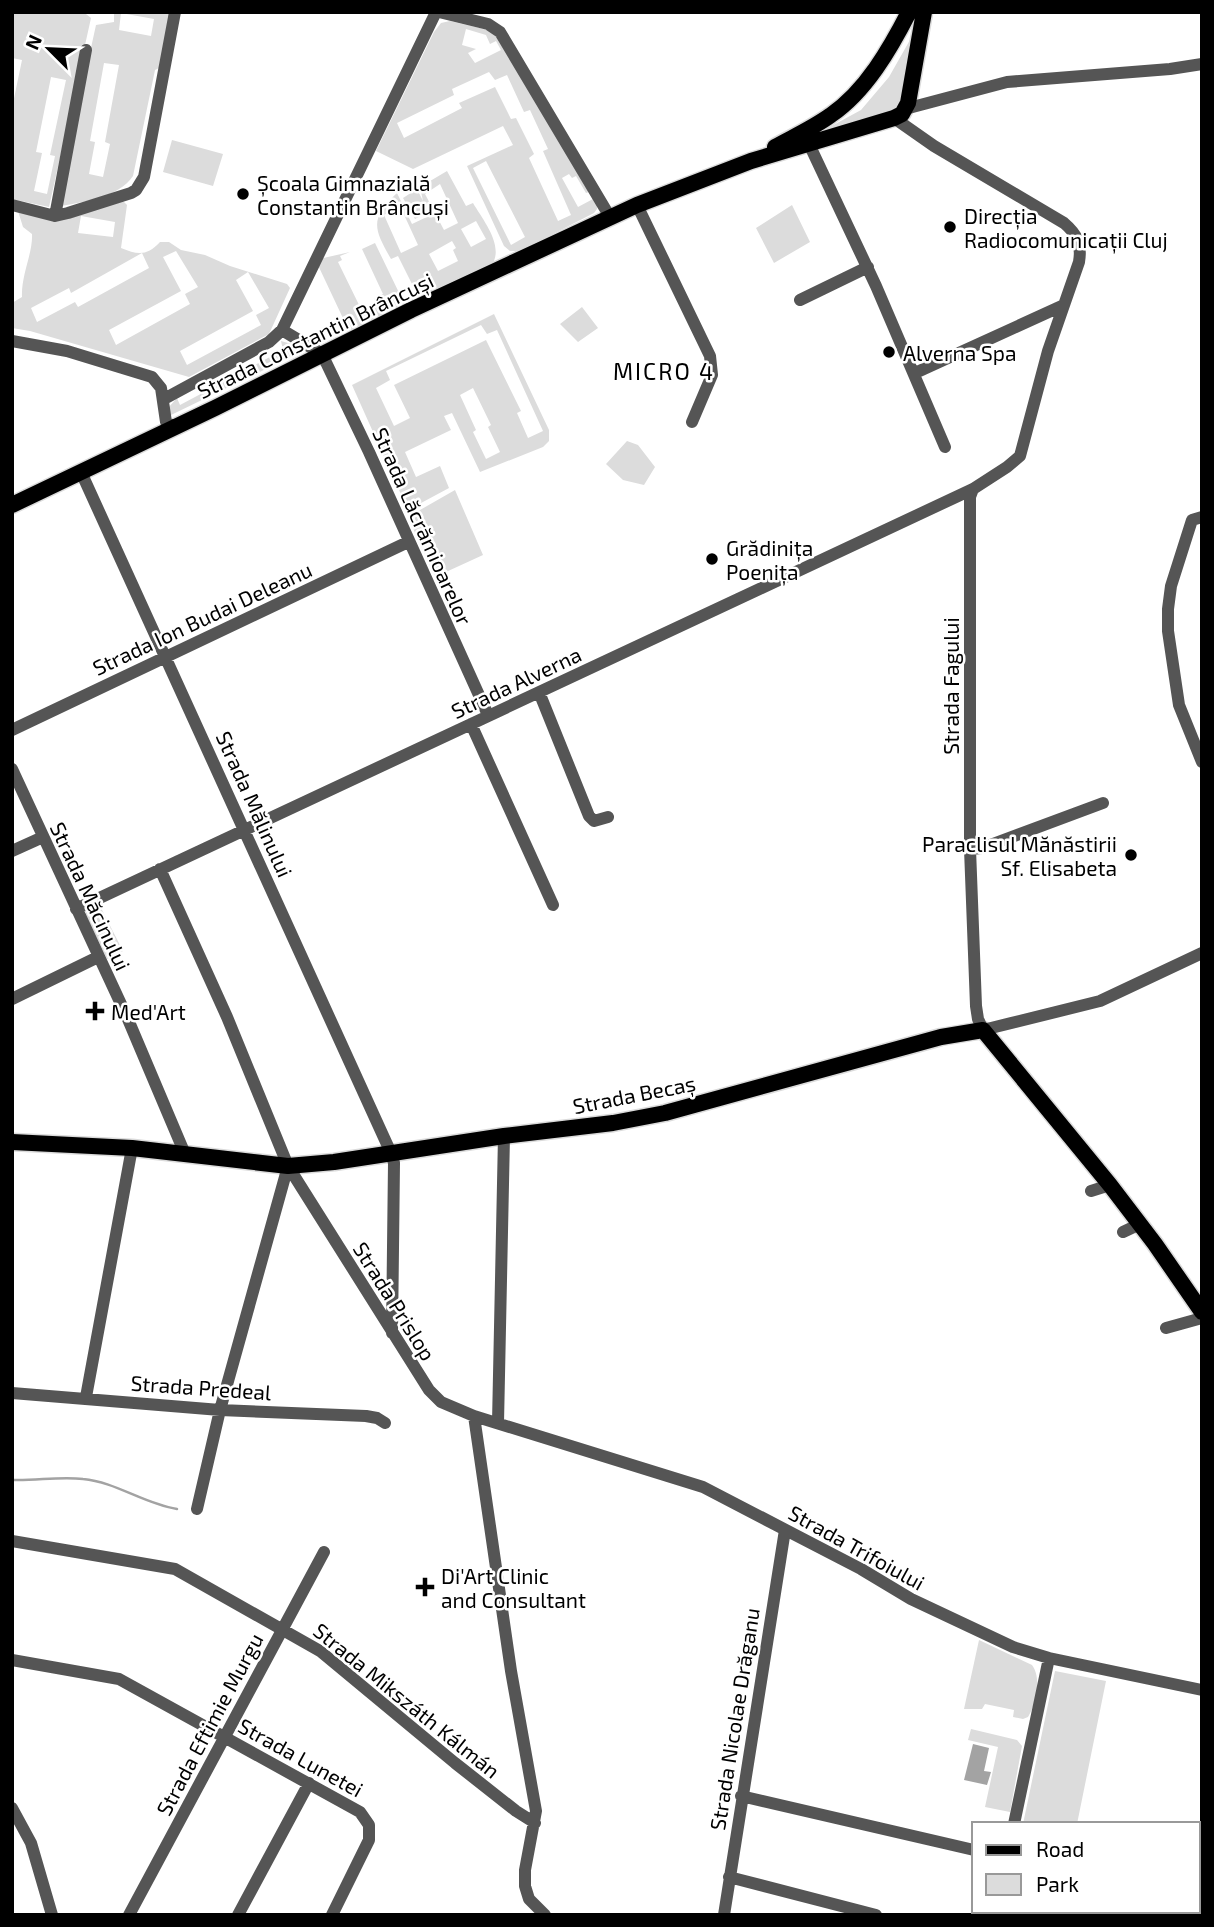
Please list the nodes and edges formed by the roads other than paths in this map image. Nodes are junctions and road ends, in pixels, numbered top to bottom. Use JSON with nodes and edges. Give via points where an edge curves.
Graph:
{"nodes":[{"id":1,"x":175,"y":12,"type":"edge"},
{"id":2,"x":438,"y":12,"type":"edge"},
{"id":3,"x":909,"y":12,"type":"edge"},
{"id":4,"x":924,"y":12,"type":"edge"},
{"id":5,"x":86,"y":50,"type":"dead end"},
{"id":6,"x":1202,"y":64,"type":"edge"},
{"id":7,"x":900,"y":114,"type":"junction"},
{"id":8,"x":809,"y":144,"type":"junction"},
{"id":9,"x":751,"y":161,"type":"junction"},
{"id":10,"x":12,"y":205,"type":"edge"},
{"id":11,"x":637,"y":205,"type":"junction"},
{"id":12,"x":55,"y":216,"type":"junction"},
{"id":13,"x":610,"y":217,"type":"junction"},
{"id":14,"x":868,"y":267,"type":"junction"},
{"id":15,"x":800,"y":300,"type":"dead end"},
{"id":16,"x":1064,"y":305,"type":"junction"},
{"id":17,"x":282,"y":330,"type":"junction"},
{"id":18,"x":12,"y":341,"type":"edge"},
{"id":19,"x":322,"y":354,"type":"junction"},
{"id":20,"x":915,"y":373,"type":"junction"},
{"id":21,"x":164,"y":399,"type":"junction"},
{"id":22,"x":692,"y":422,"type":"dead end"},
{"id":23,"x":174,"y":427,"type":"junction"},
{"id":24,"x":154,"y":438,"type":"junction"},
{"id":25,"x":945,"y":447,"type":"dead end"},
{"id":26,"x":81,"y":472,"type":"junction"},
{"id":27,"x":973,"y":489,"type":"junction"},
{"id":28,"x":12,"y":505,"type":"edge"},
{"id":29,"x":1202,"y":517,"type":"edge"},
{"id":30,"x":408,"y":542,"type":"junction"},
{"id":31,"x":166,"y":656,"type":"junction"},
{"id":32,"x":539,"y":692,"type":"junction"},
{"id":33,"x":488,"y":715,"type":"junction"},
{"id":34,"x":471,"y":724,"type":"junction"},
{"id":35,"x":12,"y":730,"type":"edge"},
{"id":36,"x":1202,"y":762,"type":"edge"},
{"id":37,"x":12,"y":769,"type":"edge"},
{"id":38,"x":1102,"y":803,"type":"dead end"},
{"id":39,"x":608,"y":817,"type":"dead end"},
{"id":40,"x":245,"y":829,"type":"junction"},
{"id":41,"x":43,"y":837,"type":"junction"},
{"id":42,"x":970,"y":849,"type":"junction"},
{"id":43,"x":12,"y":851,"type":"edge"},
{"id":44,"x":160,"y":869,"type":"junction"},
{"id":45,"x":553,"y":905,"type":"dead end"},
{"id":46,"x":76,"y":909,"type":"junction"},
{"id":47,"x":1202,"y":953,"type":"edge"},
{"id":48,"x":98,"y":957,"type":"junction"},
{"id":49,"x":12,"y":999,"type":"edge"},
{"id":50,"x":983,"y":1030,"type":"junction"},
{"id":51,"x":504,"y":1136,"type":"junction"},
{"id":52,"x":12,"y":1142,"type":"edge"},
{"id":53,"x":132,"y":1148,"type":"junction"},
{"id":54,"x":391,"y":1153,"type":"junction"},
{"id":55,"x":185,"y":1154,"type":"junction"},
{"id":56,"x":288,"y":1166,"type":"junction"},
{"id":57,"x":1110,"y":1185,"type":"junction"},
{"id":58,"x":1091,"y":1191,"type":"dead end"},
{"id":59,"x":1140,"y":1224,"type":"junction"},
{"id":60,"x":1123,"y":1232,"type":"dead end"},
{"id":61,"x":1202,"y":1312,"type":"edge"},
{"id":62,"x":1202,"y":1318,"type":"edge"},
{"id":63,"x":1166,"y":1328,"type":"dead end"},
{"id":64,"x":392,"y":1334,"type":"junction"},
{"id":65,"x":12,"y":1392,"type":"edge"},
{"id":66,"x":86,"y":1397,"type":"junction"},
{"id":67,"x":220,"y":1410,"type":"junction"},
{"id":68,"x":474,"y":1416,"type":"junction"},
{"id":69,"x":385,"y":1423,"type":"dead end"},
{"id":70,"x":498,"y":1423,"type":"junction"},
{"id":71,"x":197,"y":1509,"type":"dead end"},
{"id":72,"x":785,"y":1530,"type":"junction"},
{"id":73,"x":12,"y":1541,"type":"edge"},
{"id":74,"x":324,"y":1552,"type":"dead end"},
{"id":75,"x":283,"y":1628,"type":"junction"},
{"id":76,"x":1049,"y":1658,"type":"junction"},
{"id":77,"x":12,"y":1660,"type":"edge"},
{"id":78,"x":1202,"y":1689,"type":"edge"},
{"id":79,"x":225,"y":1737,"type":"junction"},
{"id":80,"x":309,"y":1783,"type":"junction"},
{"id":81,"x":741,"y":1796,"type":"junction"},
{"id":82,"x":12,"y":1808,"type":"edge"},
{"id":83,"x":1014,"y":1822,"type":"edge"},
{"id":84,"x":535,"y":1823,"type":"junction"},
{"id":85,"x":972,"y":1850,"type":"edge"},
{"id":86,"x":729,"y":1877,"type":"junction"},
{"id":87,"x":52,"y":1915,"type":"edge"},
{"id":88,"x":129,"y":1915,"type":"edge"},
{"id":89,"x":238,"y":1915,"type":"edge"},
{"id":90,"x":332,"y":1915,"type":"edge"},
{"id":91,"x":545,"y":1915,"type":"edge"},
{"id":92,"x":724,"y":1915,"type":"edge"},
{"id":93,"x":876,"y":1915,"type":"edge"}],
"edges":[{"from":1,"to":12,"type":"street","via":[[144,177],[136,190],[122,197]]},
{"from":2,"to":13,"type":"street","via":[[488,24],[500,32]]},
{"from":2,"to":17,"type":"street"},
{"from":3,"to":9,"type":"main road","via":[[885,54],[850,99],[833,114]]},
{"from":4,"to":7,"type":"main road"},
{"from":5,"to":12,"type":"street"},
{"from":6,"to":7,"type":"street","via":[[1007,82]]},
{"from":7,"to":8,"type":"main road","name":"Strada Constantin Brâncuși"},
{"from":7,"to":16,"type":"street","via":[[934,146],[1073,231],[1080,256]]},
{"from":8,"to":9,"type":"main road","name":"Strada Constantin Brâncuși"},
{"from":8,"to":14,"type":"street"},
{"from":9,"to":11,"type":"main road","name":"Strada Constantin Brâncuși"},
{"from":10,"to":12,"type":"street"},
{"from":11,"to":13,"type":"main road","name":"Strada Constantin Brâncuși"},
{"from":11,"to":22,"type":"street","via":[[710,356],[712,374]]},
{"from":13,"to":19,"type":"main road","name":"Strada Constantin Brâncuși"},
{"from":14,"to":15,"type":"street"},
{"from":14,"to":20,"type":"street"},
{"from":16,"to":20,"type":"street"},
{"from":16,"to":27,"type":"street","via":[[1020,456]]},
{"from":17,"to":19,"type":"street"},
{"from":17,"to":21,"type":"street","via":[[269,342]]},
{"from":18,"to":21,"type":"street","via":[[59,349],[147,375],[159,383]]},
{"from":19,"to":23,"type":"main road","name":"Strada Constantin Brâncuși"},
{"from":19,"to":30,"type":"street","name":"Strada Lăcrămioarelor"},
{"from":20,"to":25,"type":"street"},
{"from":21,"to":23,"type":"street","via":[[166,422]]},
{"from":21,"to":24,"type":"street"},
{"from":23,"to":24,"type":"main road","name":"Strada Constantin Brâncuși"},
{"from":24,"to":26,"type":"main road","name":"Strada Constantin Brâncuși"},
{"from":26,"to":28,"type":"main road","name":"Strada Constantin Brâncuși"},
{"from":26,"to":31,"type":"street","name":"Strada Mălinului"},
{"from":27,"to":32,"type":"street","name":"Strada Alverna"},
{"from":27,"to":42,"type":"street","name":"Strada Fagului"},
{"from":29,"to":36,"type":"street","via":[[1192,520],[1175,568],[1168,631],[1179,705]]},
{"from":30,"to":31,"type":"street","name":"Strada Ion Budai Deleanu"},
{"from":30,"to":33,"type":"street","name":"Strada Lăcrămioarelor"},
{"from":31,"to":35,"type":"street","name":"Strada Ion Budai Deleanu"},
{"from":31,"to":40,"type":"street","name":"Strada Mălinului"},
{"from":32,"to":33,"type":"street","name":"Strada Alverna"},
{"from":32,"to":39,"type":"street","via":[[589,816],[594,821]]},
{"from":33,"to":34,"type":"street","name":"Strada Alverna"},
{"from":34,"to":40,"type":"street","name":"Strada Alverna"},
{"from":34,"to":45,"type":"street"},
{"from":37,"to":41,"type":"street","name":"Strada Măcinului"},
{"from":38,"to":42,"type":"street"},
{"from":40,"to":44,"type":"street","name":"Strada Alverna"},
{"from":40,"to":54,"type":"street","name":"Strada Mălinului"},
{"from":41,"to":43,"type":"street"},
{"from":41,"to":46,"type":"street","name":"Strada Măcinului"},
{"from":42,"to":50,"type":"street","name":"Strada Fagului","via":[[976,1006]]},
{"from":44,"to":46,"type":"street","name":"Strada Alverna"},
{"from":44,"to":56,"type":"street","name":"Strada Prislop"},
{"from":46,"to":48,"type":"street","name":"Strada Măcinului"},
{"from":47,"to":50,"type":"street","via":[[1100,1000]]},
{"from":48,"to":49,"type":"street"},
{"from":48,"to":55,"type":"street","name":"Strada Măcinului"},
{"from":50,"to":51,"type":"main road","name":"Strada Becaș","via":[[941,1037],[665,1113]]},
{"from":50,"to":57,"type":"main road","name":"Strada Fagului"},
{"from":51,"to":54,"type":"main road","name":"Strada Becaș"},
{"from":51,"to":70,"type":"street"},
{"from":52,"to":53,"type":"main road","name":"Strada Becaș"},
{"from":53,"to":55,"type":"main road","name":"Strada Becaș"},
{"from":53,"to":66,"type":"street"},
{"from":54,"to":56,"type":"main road","name":"Strada Becaș"},
{"from":54,"to":64,"type":"street","name":"Strada Mălinului"},
{"from":55,"to":56,"type":"main road","name":"Strada Becaș"},
{"from":56,"to":64,"type":"street","name":"Strada Prislop"},
{"from":56,"to":67,"type":"street"},
{"from":57,"to":58,"type":"street"},
{"from":57,"to":59,"type":"main road","name":"Strada Fagului"},
{"from":59,"to":60,"type":"street"},
{"from":59,"to":61,"type":"main road","name":"Strada Fagului"},
{"from":62,"to":63,"type":"street"},
{"from":64,"to":68,"type":"street","name":"Strada Prislop","via":[[435,1398]]},
{"from":65,"to":66,"type":"street","name":"Strada Predeal"},
{"from":66,"to":67,"type":"street","name":"Strada Predeal"},
{"from":67,"to":69,"type":"street","name":"Strada Predeal","via":[[366,1416]]},
{"from":67,"to":71,"type":"street"},
{"from":68,"to":70,"type":"street","name":"Strada Prislop"},
{"from":68,"to":84,"type":"street"},
{"from":70,"to":72,"type":"street","name":"Strada Trifoiului","via":[[703,1487]]},
{"from":72,"to":76,"type":"street","name":"Strada Trifoiului","via":[[977,1632]]},
{"from":72,"to":81,"type":"street","name":"Strada Nicolae Drăganu"},
{"from":73,"to":75,"type":"street","name":"Strada Mikszáth Kálmán","via":[[175,1569]]},
{"from":74,"to":75,"type":"street","name":"Strada Eftimie Murgu"},
{"from":75,"to":79,"type":"street","name":"Strada Eftimie Murgu"},
{"from":75,"to":84,"type":"street","name":"Strada Mikszáth Kálmán","via":[[337,1664]]},
{"from":76,"to":78,"type":"street","name":"Strada Trifoiului"},
{"from":76,"to":83,"type":"street"},
{"from":77,"to":79,"type":"street","name":"Strada Lunetei","via":[[119,1679]]},
{"from":79,"to":80,"type":"street","name":"Strada Lunetei"},
{"from":79,"to":88,"type":"street","name":"Strada Eftimie Murgu"},
{"from":80,"to":89,"type":"street"},
{"from":80,"to":90,"type":"street","name":"Strada Lunetei","via":[[360,1812],[369,1825],[366,1848]]},
{"from":81,"to":85,"type":"street"},
{"from":81,"to":86,"type":"street","name":"Strada Nicolae Drăganu"},
{"from":82,"to":87,"type":"street","via":[[31,1843]]},
{"from":84,"to":91,"type":"street","via":[[525,1886],[529,1899]]},
{"from":86,"to":92,"type":"street","name":"Strada Nicolae Drăganu"},
{"from":86,"to":93,"type":"street"}]}
